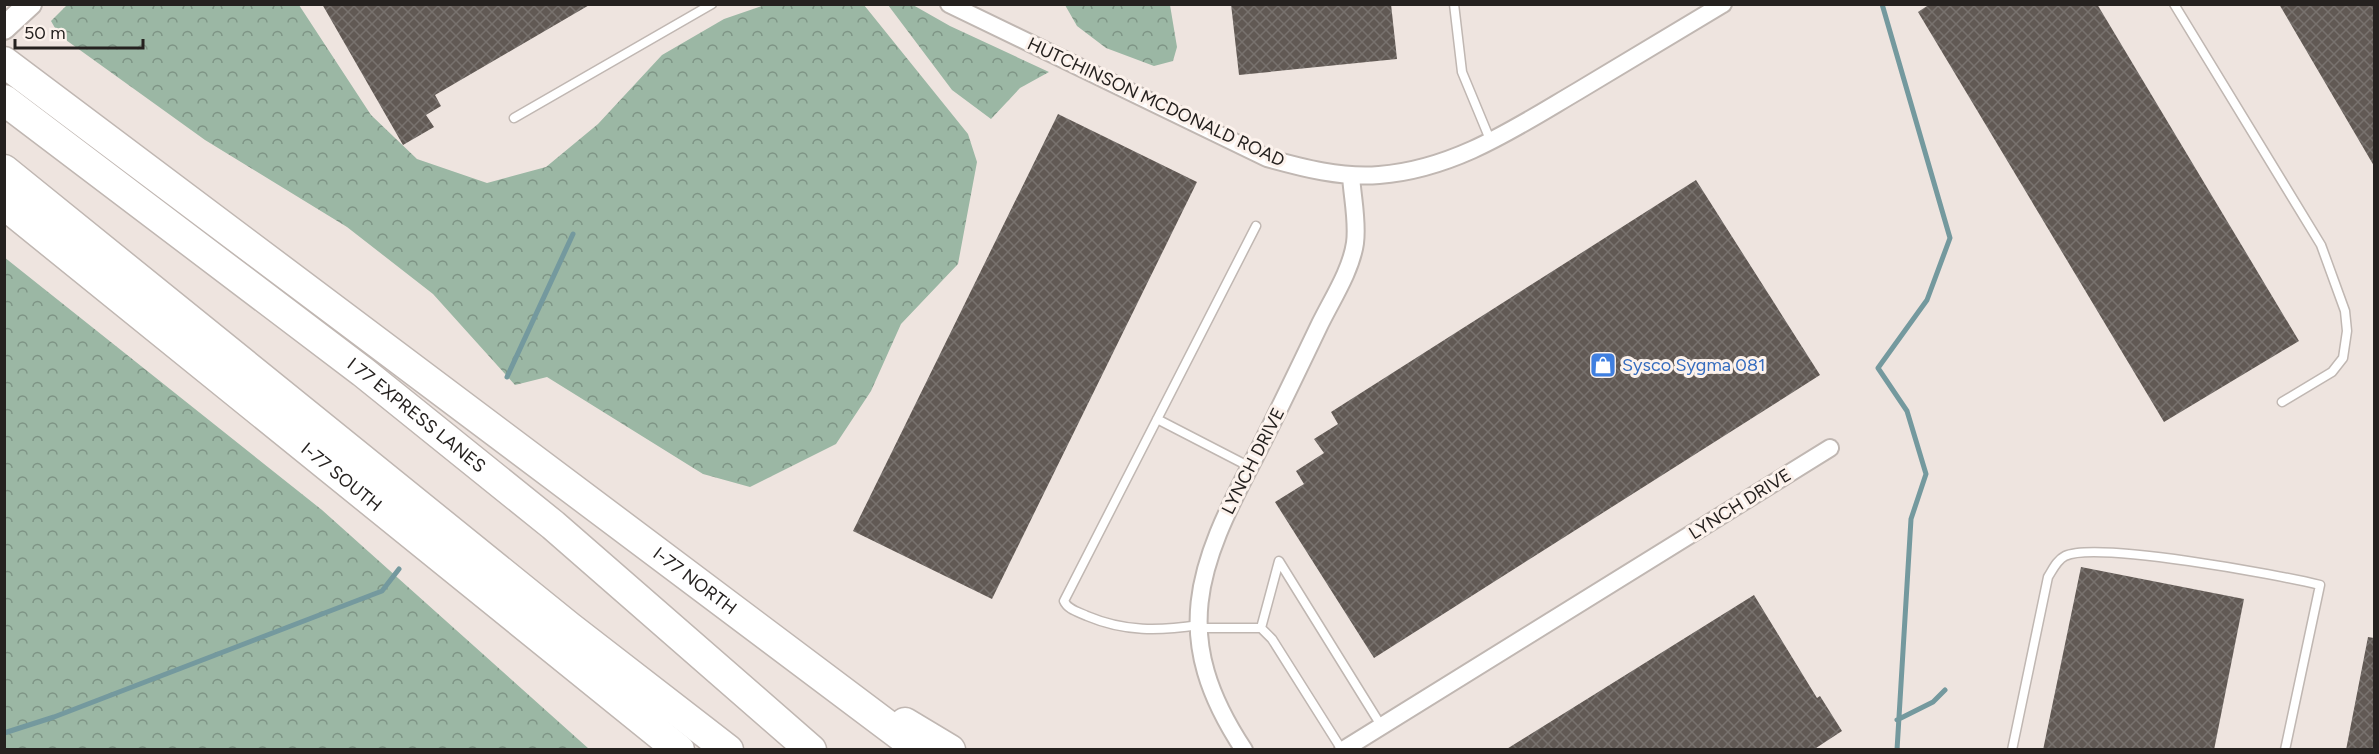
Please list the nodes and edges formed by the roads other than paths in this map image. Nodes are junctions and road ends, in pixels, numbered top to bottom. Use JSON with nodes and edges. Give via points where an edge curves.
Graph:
{"nodes":[{"id":1,"x":30,"y":4,"type":"edge"},
{"id":2,"x":712,"y":4,"type":"edge"},
{"id":3,"x":949,"y":4,"type":"edge"},
{"id":4,"x":1454,"y":4,"type":"edge"},
{"id":5,"x":1724,"y":4,"type":"edge"},
{"id":6,"x":2174,"y":4,"type":"edge"},
{"id":7,"x":4,"y":28,"type":"edge"},
{"id":8,"x":4,"y":62,"type":"edge"},
{"id":9,"x":4,"y":100,"type":"edge"},
{"id":10,"x":514,"y":118,"type":"dead end"},
{"id":11,"x":1492,"y":142,"type":"junction"},
{"id":12,"x":4,"y":170,"type":"edge"},
{"id":13,"x":1351,"y":175,"type":"junction"},
{"id":14,"x":4,"y":204,"type":"edge"},
{"id":15,"x":1256,"y":226,"type":"dead end"},
{"id":16,"x":2282,"y":402,"type":"dead end"},
{"id":17,"x":1157,"y":419,"type":"junction"},
{"id":18,"x":1830,"y":448,"type":"dead end"},
{"id":19,"x":1250,"y":467,"type":"junction"},
{"id":20,"x":1199,"y":627,"type":"junction"},
{"id":21,"x":1261,"y":628,"type":"junction"},
{"id":22,"x":812,"y":668,"type":"junction"},
{"id":23,"x":1382,"y":727,"type":"junction"},
{"id":24,"x":679,"y":750,"type":"edge"},
{"id":25,"x":728,"y":750,"type":"edge"},
{"id":26,"x":811,"y":750,"type":"edge"},
{"id":27,"x":920,"y":750,"type":"edge"},
{"id":28,"x":950,"y":750,"type":"edge"},
{"id":29,"x":1244,"y":750,"type":"edge"},
{"id":30,"x":1342,"y":750,"type":"edge"},
{"id":31,"x":2012,"y":750,"type":"edge"},
{"id":32,"x":2284,"y":750,"type":"edge"}],
"edges":[{"from":1,"to":7,"type":"main road"},
{"from":2,"to":10,"type":"lane"},
{"from":3,"to":13,"type":"street","name":"HUTCHINSON MCDONALD ROAD","via":[[1267,158]]},
{"from":4,"to":11,"type":"lane","via":[[1462,72]]},
{"from":5,"to":11,"type":"street","name":"HUTCHINSON MCDONALD ROAD"},
{"from":6,"to":16,"type":"lane","via":[[2321,245],[2345,311],[2343,358],[2332,372]]},
{"from":8,"to":22,"type":"highway","name":"I-77 NORTH"},
{"from":9,"to":26,"type":"highway","name":"I 77 EXPRESS LANES","via":[[436,430],[650,608]]},
{"from":11,"to":13,"type":"street","name":"HUTCHINSON MCDONALD ROAD","via":[[1431,166],[1379,175]]},
{"from":12,"to":25,"type":"highway","via":[[569,627]]},
{"from":13,"to":19,"type":"street","name":"LYNCH DRIVE","via":[[1355,243],[1348,266]]},
{"from":14,"to":24,"type":"highway","name":"I-77 SOUTH"},
{"from":15,"to":17,"type":"lane"},
{"from":17,"to":19,"type":"lane"},
{"from":17,"to":20,"type":"lane","via":[[1064,601],[1071,609],[1110,626],[1163,630]]},
{"from":18,"to":23,"type":"street","name":"LYNCH DRIVE"},
{"from":19,"to":20,"type":"street","name":"LYNCH DRIVE","via":[[1216,534],[1203,580]]},
{"from":20,"to":21,"type":"lane"},
{"from":20,"to":29,"type":"street","name":"LYNCH DRIVE","via":[[1211,687],[1222,716]]},
{"from":21,"to":23,"type":"lane","via":[[1278,561]]},
{"from":21,"to":30,"type":"lane","via":[[1272,639]]},
{"from":22,"to":27,"type":"highway","name":"I-77 NORTH"},
{"from":22,"to":28,"type":"highway"},
{"from":23,"to":30,"type":"street","name":"LYNCH DRIVE"},
{"from":31,"to":32,"type":"lane","via":[[2045,591],[2056,564],[2077,552],[2149,556],[2320,585]]}]}
